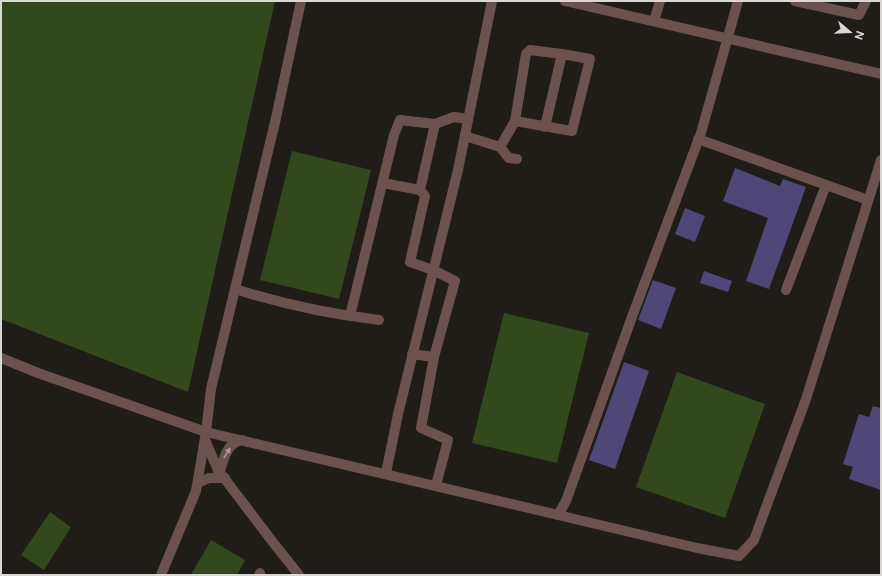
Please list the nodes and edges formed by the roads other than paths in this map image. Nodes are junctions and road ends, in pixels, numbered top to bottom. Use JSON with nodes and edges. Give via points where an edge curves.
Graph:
{"nodes":[{"id":1,"x":301,"y":1,"type":"edge"},
{"id":2,"x":492,"y":1,"type":"edge"},
{"id":3,"x":565,"y":1,"type":"edge"},
{"id":4,"x":660,"y":1,"type":"edge"},
{"id":5,"x":738,"y":1,"type":"edge"},
{"id":6,"x":795,"y":1,"type":"edge"},
{"id":7,"x":866,"y":1,"type":"edge"},
{"id":8,"x":654,"y":21,"type":"junction"},
{"id":9,"x":727,"y":38,"type":"junction"},
{"id":10,"x":562,"y":54,"type":"junction"},
{"id":11,"x":881,"y":74,"type":"edge"},
{"id":12,"x":468,"y":119,"type":"junction"},
{"id":13,"x":514,"y":122,"type":"junction"},
{"id":14,"x":435,"y":124,"type":"junction"},
{"id":15,"x":545,"y":127,"type":"junction"},
{"id":16,"x":465,"y":136,"type":"junction"},
{"id":17,"x":698,"y":139,"type":"junction"},
{"id":18,"x":500,"y":147,"type":"junction"},
{"id":19,"x":517,"y":160,"type":"dead end"},
{"id":20,"x":881,"y":160,"type":"edge"},
{"id":21,"x":383,"y":183,"type":"junction"},
{"id":22,"x":826,"y":185,"type":"junction"},
{"id":23,"x":420,"y":190,"type":"junction"},
{"id":24,"x":868,"y":200,"type":"junction"},
{"id":25,"x":433,"y":270,"type":"junction"},
{"id":26,"x":235,"y":289,"type":"junction"},
{"id":27,"x":786,"y":290,"type":"dead end"},
{"id":28,"x":350,"y":316,"type":"junction"},
{"id":29,"x":379,"y":320,"type":"dead end"},
{"id":30,"x":412,"y":354,"type":"junction"},
{"id":31,"x":434,"y":357,"type":"junction"},
{"id":32,"x":1,"y":358,"type":"edge"},
{"id":33,"x":205,"y":436,"type":"junction"},
{"id":34,"x":242,"y":440,"type":"junction"},
{"id":35,"x":386,"y":473,"type":"junction"},
{"id":36,"x":222,"y":475,"type":"junction"},
{"id":37,"x":198,"y":483,"type":"junction"},
{"id":38,"x":436,"y":485,"type":"junction"},
{"id":39,"x":558,"y":515,"type":"junction"},
{"id":40,"x":161,"y":575,"type":"edge"},
{"id":41,"x":299,"y":575,"type":"edge"}],
"edges":[{"from":1,"to":26,"type":"lane"},
{"from":2,"to":12,"type":"lane"},
{"from":3,"to":8,"type":"lane"},
{"from":4,"to":8,"type":"lane"},
{"from":5,"to":9,"type":"lane"},
{"from":6,"to":7,"type":"lane","via":[[859,15]]},
{"from":8,"to":9,"type":"lane"},
{"from":9,"to":11,"type":"lane"},
{"from":9,"to":17,"type":"lane"},
{"from":10,"to":13,"type":"lane","via":[[530,50],[526,54]]},
{"from":10,"to":15,"type":"lane"},
{"from":10,"to":15,"type":"lane","via":[[590,59],[572,131]]},
{"from":12,"to":14,"type":"lane","via":[[454,117]]},
{"from":12,"to":16,"type":"lane"},
{"from":13,"to":15,"type":"lane"},
{"from":13,"to":18,"type":"lane"},
{"from":14,"to":21,"type":"lane","via":[[400,120]]},
{"from":14,"to":23,"type":"lane"},
{"from":16,"to":18,"type":"lane"},
{"from":16,"to":25,"type":"lane"},
{"from":17,"to":22,"type":"lane"},
{"from":17,"to":39,"type":"lane","via":[[566,501]]},
{"from":18,"to":19,"type":"lane","via":[[509,158]]},
{"from":20,"to":24,"type":"lane"},
{"from":21,"to":23,"type":"lane"},
{"from":21,"to":28,"type":"lane"},
{"from":22,"to":24,"type":"lane"},
{"from":22,"to":27,"type":"lane"},
{"from":23,"to":25,"type":"lane","via":[[426,196],[410,262]]},
{"from":24,"to":39,"type":"lane","via":[[804,406],[754,540],[739,556]]},
{"from":25,"to":30,"type":"lane"},
{"from":25,"to":31,"type":"lane","via":[[455,281]]},
{"from":26,"to":28,"type":"lane","via":[[273,301]]},
{"from":26,"to":33,"type":"lane","via":[[211,389]]},
{"from":28,"to":29,"type":"lane"},
{"from":30,"to":31,"type":"lane"},
{"from":30,"to":35,"type":"lane"},
{"from":31,"to":38,"type":"lane","via":[[421,428],[448,440]]},
{"from":32,"to":33,"type":"lane"},
{"from":33,"to":34,"type":"lane"},
{"from":33,"to":36,"type":"lane"},
{"from":33,"to":37,"type":"lane"},
{"from":34,"to":35,"type":"lane"},
{"from":36,"to":34,"type":"lane","one_way":true,"via":[[225,454],[237,440]]},
{"from":35,"to":38,"type":"lane"},
{"from":36,"to":37,"type":"lane"},
{"from":36,"to":41,"type":"lane"},
{"from":37,"to":40,"type":"lane"},
{"from":38,"to":39,"type":"lane"}]}
